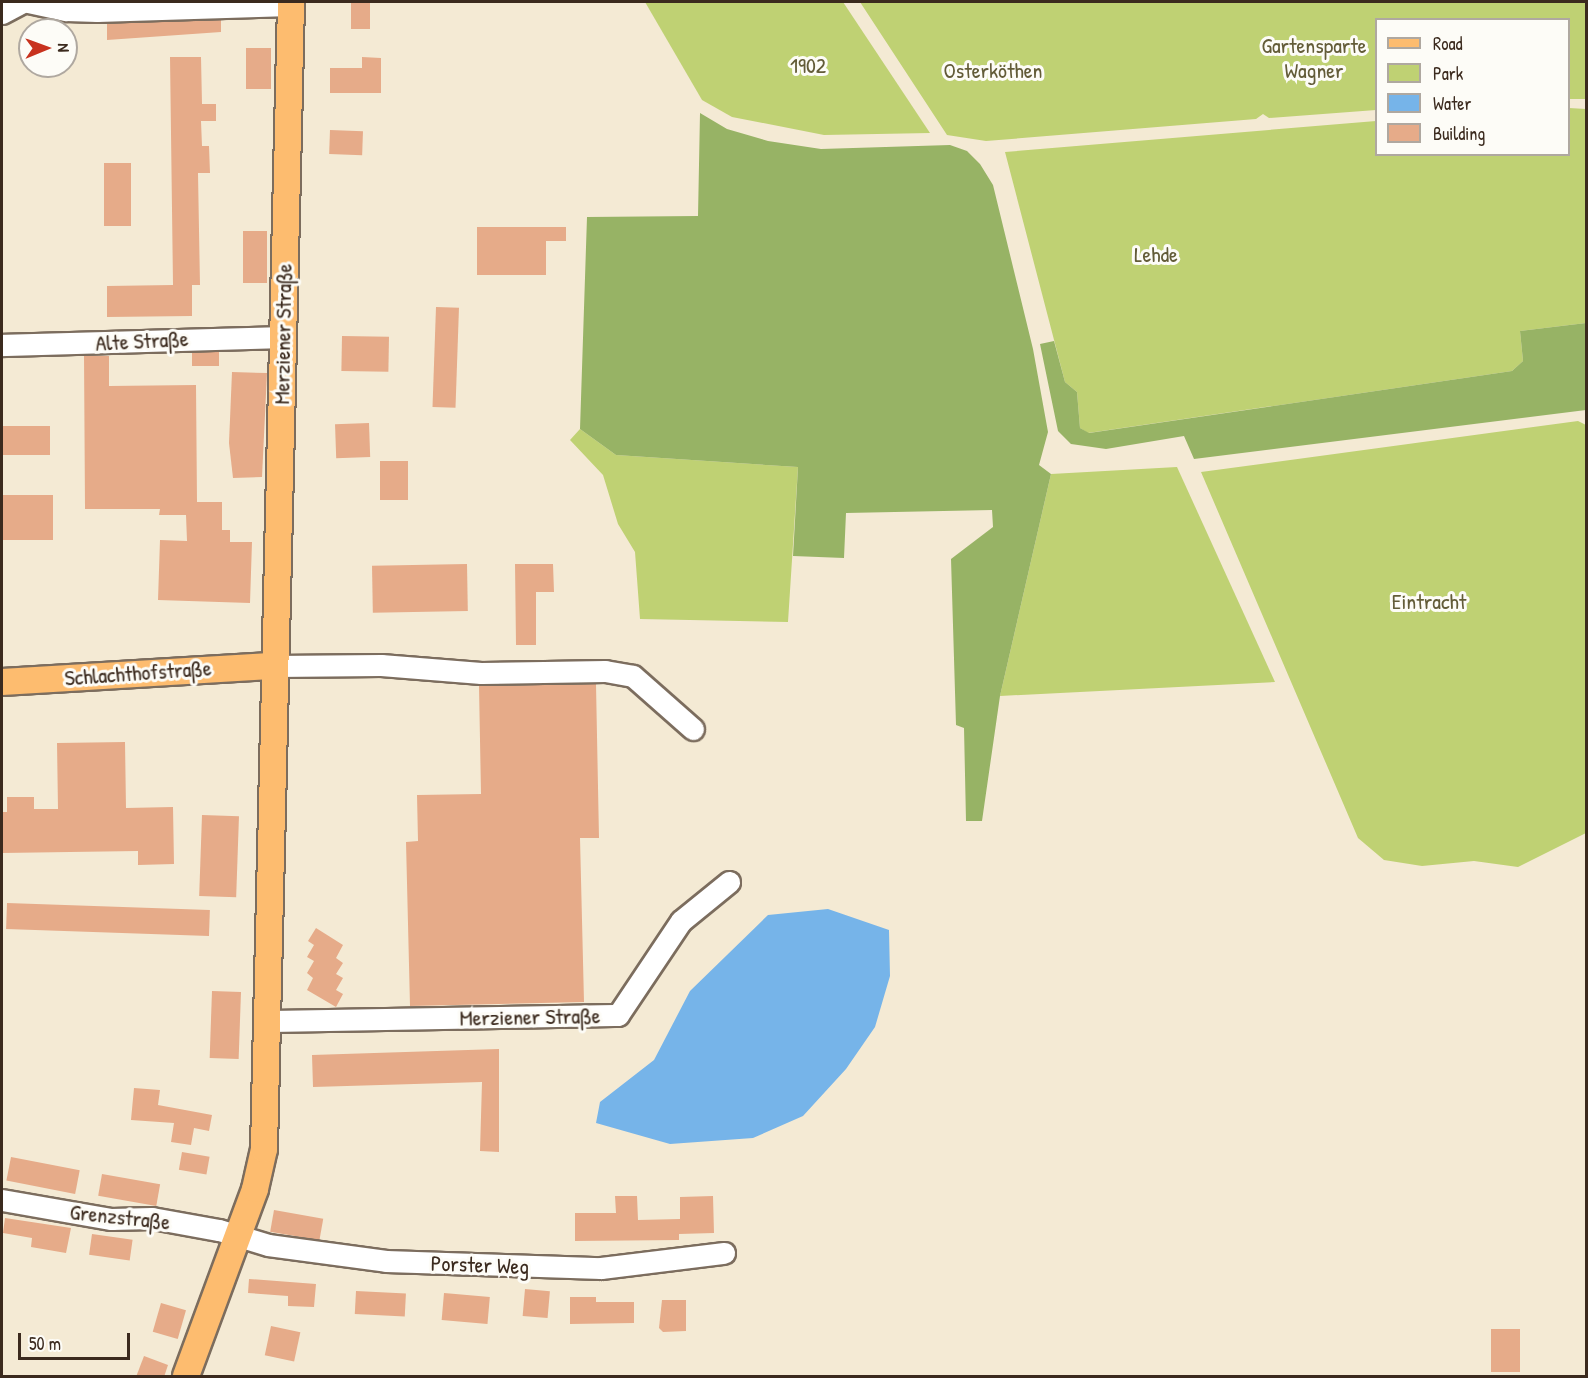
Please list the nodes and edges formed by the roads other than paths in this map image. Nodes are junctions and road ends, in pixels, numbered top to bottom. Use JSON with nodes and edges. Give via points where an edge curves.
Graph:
{"nodes":[{"id":1,"x":23,"y":2,"type":"edge"},
{"id":2,"x":28,"y":2,"type":"edge"},
{"id":3,"x":290,"y":3,"type":"edge"},
{"id":4,"x":2,"y":13,"type":"edge"},
{"id":5,"x":283,"y":337,"type":"junction"},
{"id":6,"x":2,"y":345,"type":"edge"},
{"id":7,"x":274,"y":666,"type":"junction"},
{"id":8,"x":2,"y":682,"type":"edge"},
{"id":9,"x":693,"y":729,"type":"dead end"},
{"id":10,"x":729,"y":882,"type":"dead end"},
{"id":11,"x":267,"y":1021,"type":"junction"},
{"id":12,"x":2,"y":1200,"type":"edge"},
{"id":13,"x":238,"y":1237,"type":"junction"},
{"id":14,"x":724,"y":1253,"type":"dead end"},
{"id":15,"x":186,"y":1377,"type":"edge"}],
"edges":[{"from":1,"to":4,"type":"street"},
{"from":2,"to":3,"type":"street","via":[[97,10]]},
{"from":3,"to":5,"type":"main road","name":"Merziener Straße"},
{"from":5,"to":6,"type":"street","name":"Alte Straße"},
{"from":5,"to":7,"type":"main road","name":"Merziener Straße"},
{"from":7,"to":8,"type":"main road","name":"Schlachthofstraße"},
{"from":7,"to":9,"type":"street","via":[[381,665],[482,673],[605,671],[633,676]]},
{"from":7,"to":11,"type":"main road","name":"Merziener Straße"},
{"from":10,"to":11,"type":"street","name":"Merziener Straße","via":[[681,921],[618,1015]]},
{"from":11,"to":13,"type":"main road","name":"Merziener Straße","via":[[262,1161]]},
{"from":12,"to":13,"type":"street","name":"Grenzstraße","via":[[111,1219],[152,1218]]},
{"from":13,"to":14,"type":"street","name":"Porster Weg","via":[[300,1250],[426,1264],[601,1268]]},
{"from":13,"to":15,"type":"main road","name":"Merziener Straße"}]}
